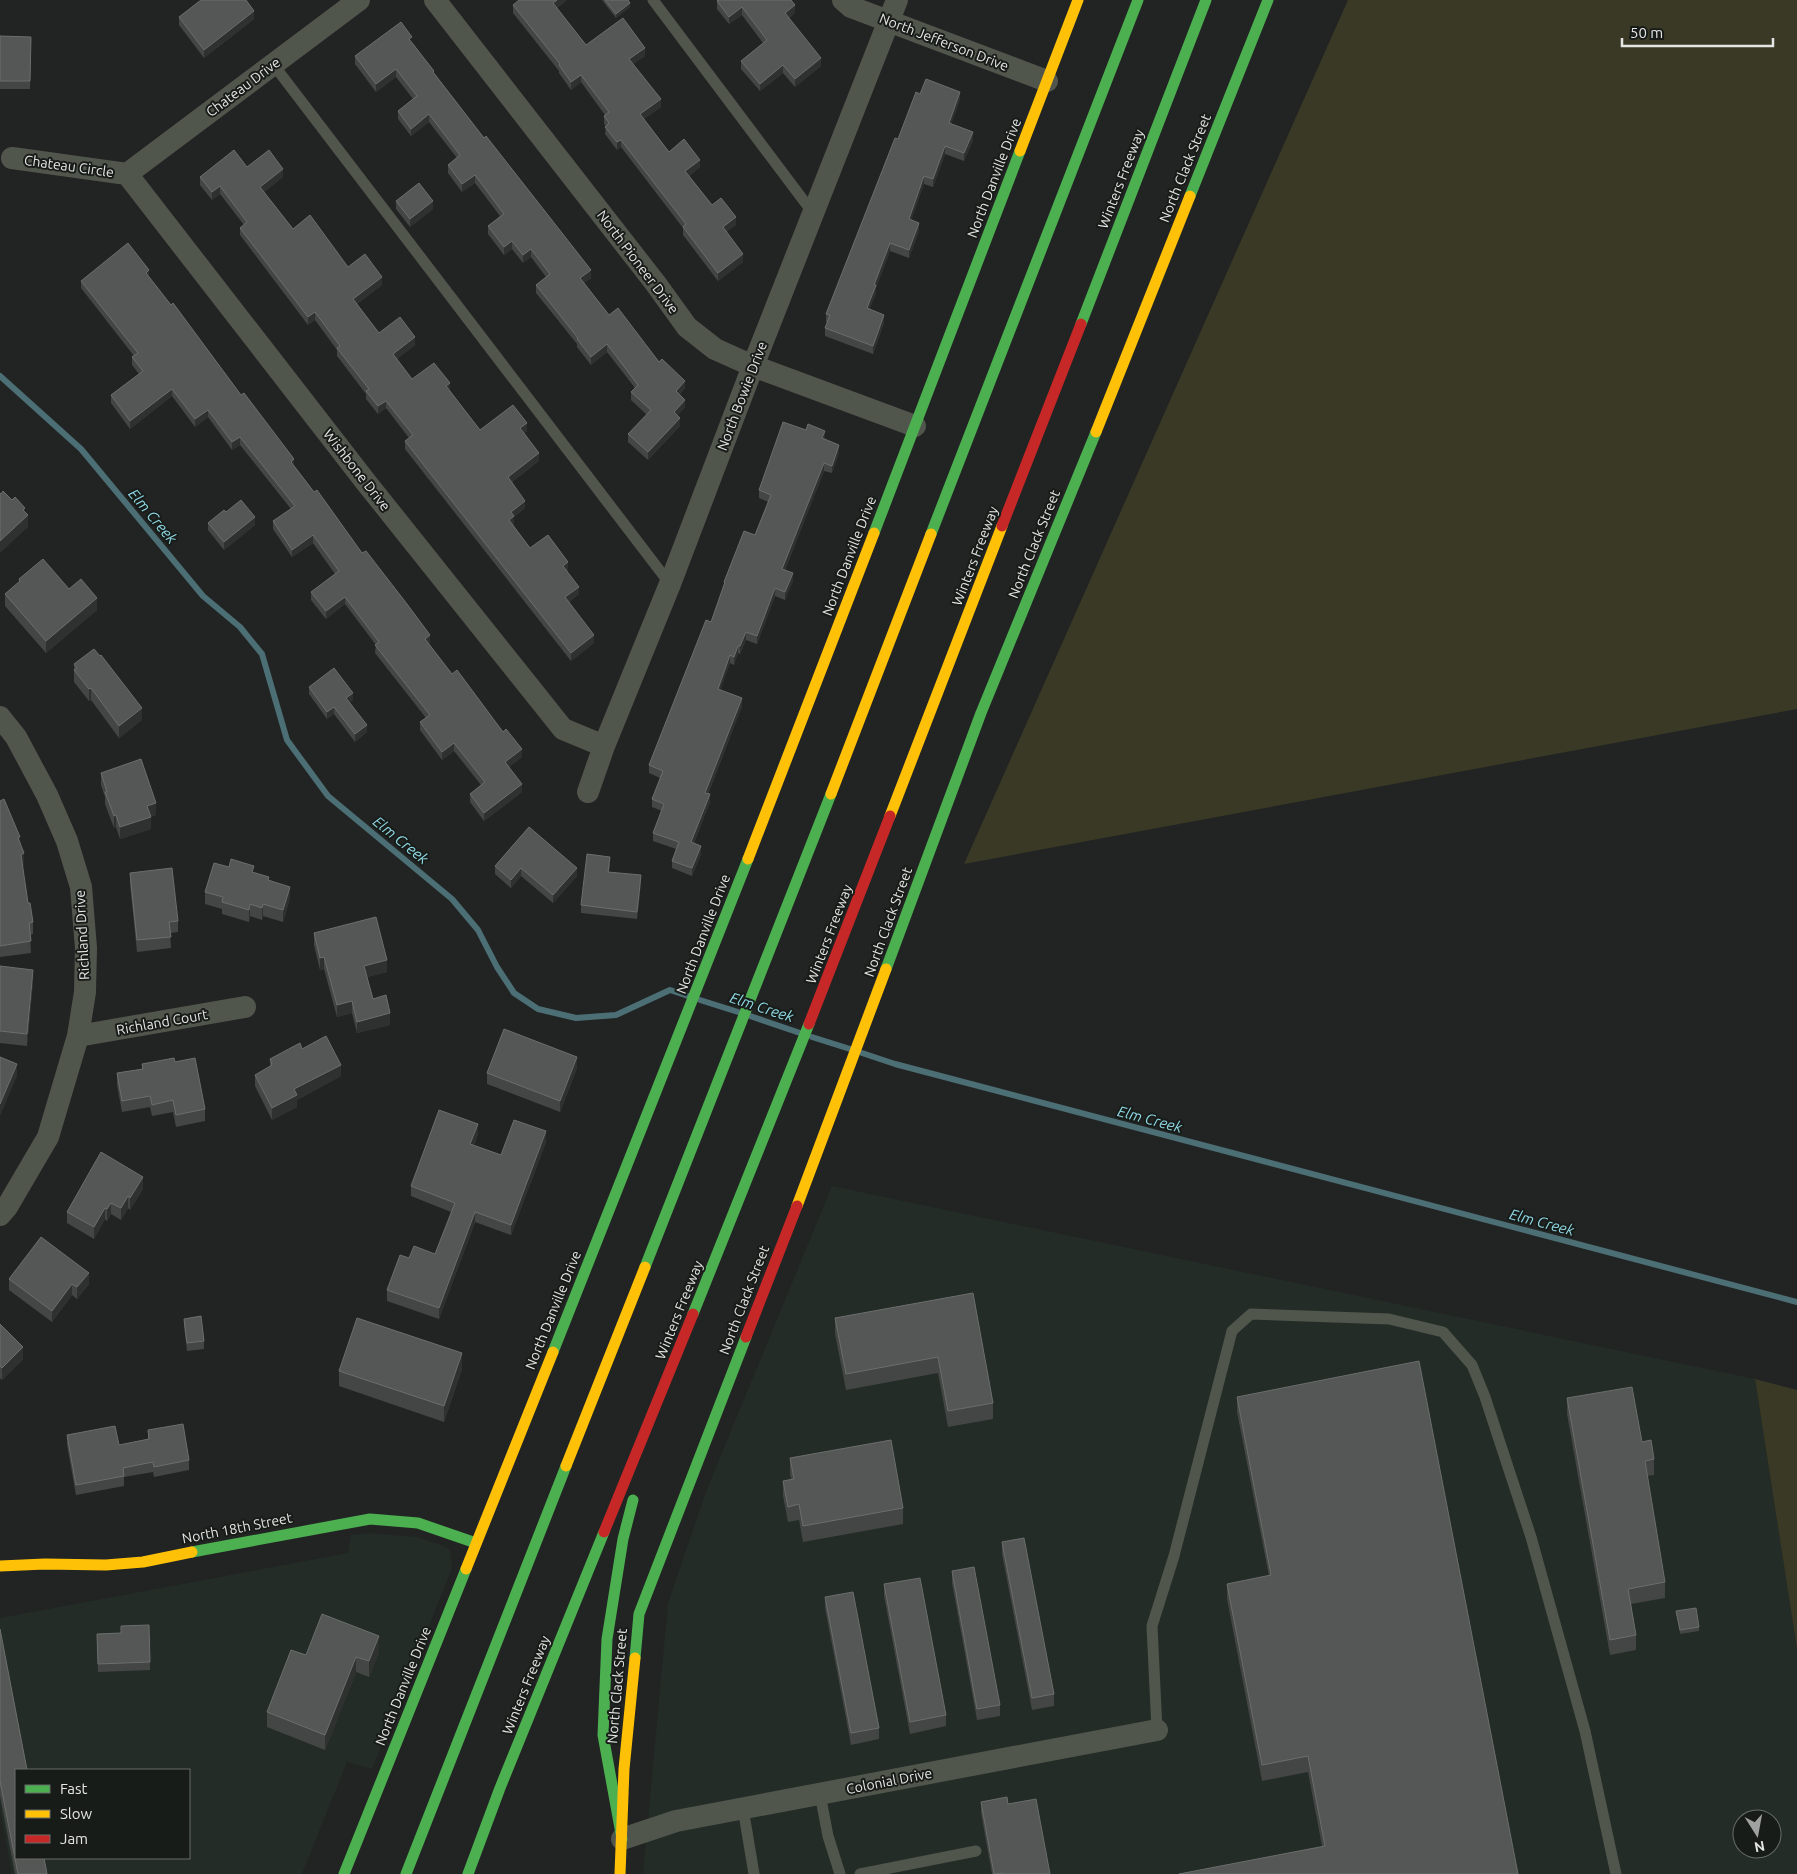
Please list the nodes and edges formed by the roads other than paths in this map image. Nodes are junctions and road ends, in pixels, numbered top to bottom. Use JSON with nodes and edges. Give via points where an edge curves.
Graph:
{"nodes":[{"id":1,"x":359,"y":0,"type":"edge"},
{"id":2,"x":435,"y":0,"type":"edge"},
{"id":3,"x":653,"y":0,"type":"edge"},
{"id":4,"x":843,"y":0,"type":"edge"},
{"id":5,"x":896,"y":0,"type":"edge"},
{"id":6,"x":1078,"y":0,"type":"edge"},
{"id":7,"x":1138,"y":0,"type":"edge"},
{"id":8,"x":1208,"y":0,"type":"edge"},
{"id":9,"x":1268,"y":0,"type":"edge"},
{"id":10,"x":889,"y":21,"type":"junction"},
{"id":11,"x":273,"y":64,"type":"junction"},
{"id":12,"x":1047,"y":81,"type":"junction"},
{"id":13,"x":12,"y":158,"type":"dead end"},
{"id":14,"x":127,"y":174,"type":"junction"},
{"id":15,"x":813,"y":213,"type":"junction"},
{"id":16,"x":753,"y":366,"type":"junction"},
{"id":17,"x":915,"y":426,"type":"junction"},
{"id":18,"x":670,"y":584,"type":"junction"},
{"id":19,"x":0,"y":717,"type":"edge"},
{"id":20,"x":8,"y":742,"type":"edge"},
{"id":21,"x":604,"y":746,"type":"junction"},
{"id":22,"x":588,"y":792,"type":"dead end"},
{"id":23,"x":245,"y":1007,"type":"dead end"},
{"id":24,"x":78,"y":1036,"type":"junction"},
{"id":25,"x":0,"y":1215,"type":"edge"},
{"id":26,"x":659,"y":1399,"type":"junction"},
{"id":27,"x":640,"y":1473,"type":"dead end"},
{"id":28,"x":635,"y":1492,"type":"dead end"},
{"id":29,"x":476,"y":1542,"type":"junction"},
{"id":30,"x":0,"y":1566,"type":"edge"},
{"id":31,"x":1157,"y":1730,"type":"joint"},
{"id":32,"x":820,"y":1794,"type":"junction"},
{"id":33,"x":743,"y":1808,"type":"junction"},
{"id":34,"x":622,"y":1839,"type":"junction"},
{"id":35,"x":976,"y":1852,"type":"dead end"},
{"id":36,"x":922,"y":1862,"type":"junction"},
{"id":37,"x":344,"y":1874,"type":"edge"},
{"id":38,"x":406,"y":1874,"type":"edge"},
{"id":39,"x":468,"y":1874,"type":"edge"},
{"id":40,"x":620,"y":1874,"type":"edge"},
{"id":41,"x":754,"y":1874,"type":"edge"},
{"id":42,"x":840,"y":1874,"type":"edge"},
{"id":43,"x":860,"y":1874,"type":"edge"},
{"id":44,"x":924,"y":1874,"type":"edge"},
{"id":45,"x":1616,"y":1874,"type":"edge"}],
"edges":[{"from":1,"to":11,"type":"street","name":"Chateau Drive"},
{"from":2,"to":16,"type":"street","name":"North Pioneer Drive","via":[[687,327],[715,348]]},
{"from":3,"to":15,"type":"lane"},
{"from":4,"to":10,"type":"street","name":"North Jefferson Drive","via":[[851,7]]},
{"from":5,"to":10,"type":"street","name":"North Bowie Drive"},
{"from":6,"to":12,"type":"main road","name":"North Danville Drive"},
{"from":7,"to":38,"type":"main road","via":[[725,1067]]},
{"from":8,"to":26,"type":"main road","name":"Winters Freeway","via":[[784,1090]]},
{"from":9,"to":34,"type":"main road","name":"North Clack Street","via":[[1119,377],[981,713],[835,1108],[638,1614],[624,1769]]},
{"from":10,"to":12,"type":"street","name":"North Jefferson Drive"},
{"from":10,"to":15,"type":"street","name":"North Bowie Drive"},
{"from":11,"to":14,"type":"street","name":"Chateau Drive"},
{"from":11,"to":18,"type":"lane"},
{"from":12,"to":17,"type":"main road","name":"North Danville Drive"},
{"from":13,"to":14,"type":"street","name":"Chateau Circle"},
{"from":14,"to":21,"type":"street","name":"Wishbone Drive","via":[[563,729]]},
{"from":15,"to":16,"type":"street","name":"North Bowie Drive"},
{"from":16,"to":17,"type":"street","name":"North Pioneer Drive"},
{"from":16,"to":18,"type":"street","name":"North Bowie Drive"},
{"from":17,"to":29,"type":"main road","name":"North Danville Drive","via":[[715,946]]},
{"from":18,"to":21,"type":"street","name":"North Bowie Drive"},
{"from":19,"to":20,"type":"street","name":"Richland Drive"},
{"from":20,"to":24,"type":"street","name":"Richland Drive","via":[[54,810],[81,887],[86,948],[85,992]]},
{"from":21,"to":22,"type":"street","name":"North Bowie Drive"},
{"from":23,"to":24,"type":"street","name":"Richland Court"},
{"from":24,"to":25,"type":"street","name":"Richland Drive","via":[[48,1137]]},
{"from":26,"to":27,"type":"main road"},
{"from":26,"to":39,"type":"main road","name":"Winters Freeway"},
{"from":28,"to":34,"type":"main road","via":[[623,1539],[607,1639],[603,1735]]},
{"from":29,"to":30,"type":"main road","name":"North 18th Street","via":[[418,1522],[370,1519],[143,1562]]},
{"from":29,"to":37,"type":"main road","name":"North Danville Drive"},
{"from":31,"to":32,"type":"street","name":"Colonial Drive"},
{"from":31,"to":45,"type":"lane","via":[[1152,1626],[1174,1556],[1232,1332],[1252,1314],[1389,1319],[1443,1332],[1472,1365],[1531,1537],[1585,1731]]},
{"from":32,"to":33,"type":"street","name":"Colonial Drive"},
{"from":32,"to":42,"type":"lane"},
{"from":33,"to":34,"type":"street","name":"Colonial Drive","via":[[676,1821]]},
{"from":33,"to":41,"type":"lane"},
{"from":34,"to":40,"type":"main road","name":"North Clack Street"},
{"from":35,"to":36,"type":"lane"},
{"from":36,"to":43,"type":"lane"},
{"from":36,"to":44,"type":"lane"}]}
